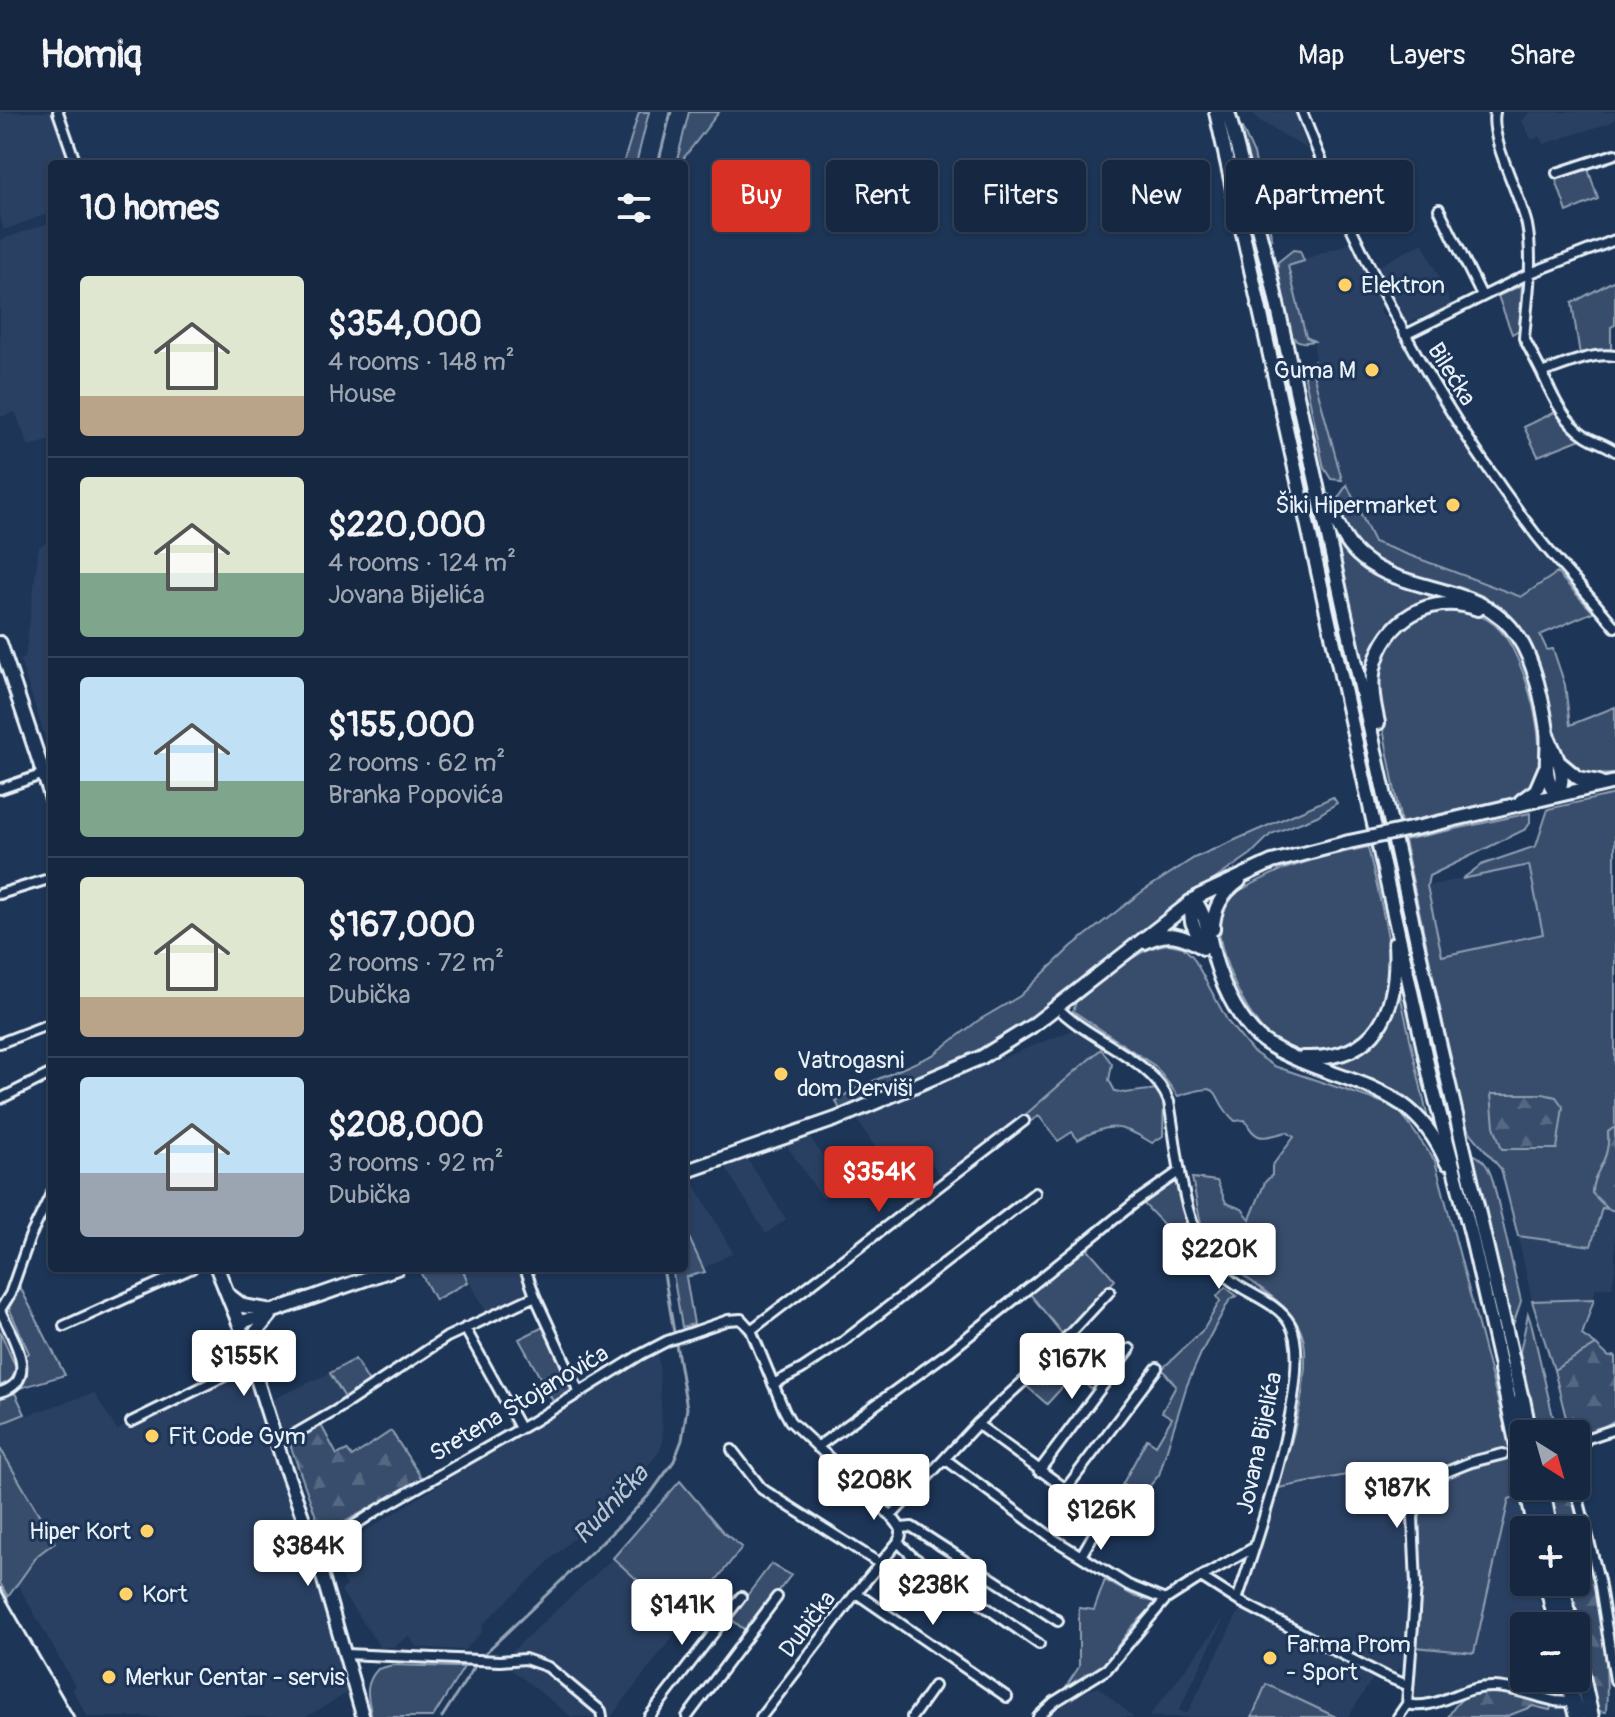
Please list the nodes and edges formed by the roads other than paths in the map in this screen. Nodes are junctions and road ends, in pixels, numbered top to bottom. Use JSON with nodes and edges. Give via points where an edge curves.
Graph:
{"nodes":[{"id":1,"x":58,"y":112,"type":"edge"},
{"id":2,"x":1216,"y":112,"type":"edge"},
{"id":3,"x":1228,"y":112,"type":"edge"},
{"id":4,"x":1302,"y":112,"type":"edge"},
{"id":5,"x":1495,"y":112,"type":"edge"},
{"id":6,"x":1615,"y":154,"type":"edge"},
{"id":7,"x":75,"y":160,"type":"edge"},
{"id":8,"x":1557,"y":173,"type":"dead end"},
{"id":9,"x":1439,"y":209,"type":"dead end"},
{"id":10,"x":1615,"y":240,"type":"edge"},
{"id":11,"x":1528,"y":274,"type":"junction"},
{"id":12,"x":1482,"y":296,"type":"junction"},
{"id":13,"x":1405,"y":335,"type":"junction"},
{"id":14,"x":1615,"y":356,"type":"edge"},
{"id":15,"x":1542,"y":373,"type":"junction"},
{"id":16,"x":1615,"y":451,"type":"edge"},
{"id":17,"x":1317,"y":488,"type":"junction"},
{"id":18,"x":1500,"y":618,"type":"junction"},
{"id":19,"x":1615,"y":627,"type":"edge"},
{"id":20,"x":0,"y":643,"type":"edge"},
{"id":21,"x":4,"y":672,"type":"edge"},
{"id":22,"x":1547,"y":735,"type":"junction"},
{"id":23,"x":1560,"y":763,"type":"junction"},
{"id":24,"x":1546,"y":766,"type":"junction"},
{"id":25,"x":44,"y":774,"type":"junction"},
{"id":26,"x":1611,"y":782,"type":"edge"},
{"id":27,"x":48,"y":786,"type":"edge"},
{"id":28,"x":0,"y":789,"type":"edge"},
{"id":29,"x":1557,"y":795,"type":"junction"},
{"id":30,"x":1516,"y":804,"type":"junction"},
{"id":31,"x":1389,"y":809,"type":"junction"},
{"id":32,"x":1259,"y":868,"type":"junction"},
{"id":33,"x":1385,"y":872,"type":"junction"},
{"id":34,"x":48,"y":879,"type":"edge"},
{"id":35,"x":0,"y":894,"type":"edge"},
{"id":36,"x":1192,"y":901,"type":"junction"},
{"id":37,"x":1202,"y":947,"type":"junction"},
{"id":38,"x":1112,"y":962,"type":"junction"},
{"id":39,"x":1216,"y":964,"type":"junction"},
{"id":40,"x":1057,"y":1007,"type":"junction"},
{"id":41,"x":48,"y":1025,"type":"edge"},
{"id":42,"x":0,"y":1043,"type":"edge"},
{"id":43,"x":1294,"y":1058,"type":"junction"},
{"id":44,"x":48,"y":1075,"type":"edge"},
{"id":45,"x":0,"y":1099,"type":"edge"},
{"id":46,"x":1024,"y":1121,"type":"dead end"},
{"id":47,"x":688,"y":1171,"type":"edge"},
{"id":48,"x":1180,"y":1171,"type":"junction"},
{"id":49,"x":1035,"y":1193,"type":"dead end"},
{"id":50,"x":48,"y":1200,"type":"edge"},
{"id":51,"x":1471,"y":1234,"type":"junction"},
{"id":52,"x":183,"y":1272,"type":"edge"},
{"id":53,"x":219,"y":1272,"type":"edge"},
{"id":54,"x":386,"y":1272,"type":"edge"},
{"id":55,"x":526,"y":1272,"type":"edge"},
{"id":56,"x":1110,"y":1291,"type":"dead end"},
{"id":57,"x":228,"y":1293,"type":"junction"},
{"id":58,"x":535,"y":1296,"type":"junction"},
{"id":59,"x":0,"y":1310,"type":"edge"},
{"id":60,"x":277,"y":1310,"type":"junction"},
{"id":61,"x":239,"y":1323,"type":"junction"},
{"id":62,"x":64,"y":1326,"type":"dead end"},
{"id":63,"x":465,"y":1328,"type":"junction"},
{"id":64,"x":751,"y":1330,"type":"junction"},
{"id":65,"x":1130,"y":1349,"type":"dead end"},
{"id":66,"x":250,"y":1358,"type":"junction"},
{"id":67,"x":1157,"y":1368,"type":"dead end"},
{"id":68,"x":1502,"y":1371,"type":"joint"},
{"id":69,"x":773,"y":1384,"type":"junction"},
{"id":70,"x":0,"y":1392,"type":"edge"},
{"id":71,"x":579,"y":1392,"type":"junction"},
{"id":72,"x":1522,"y":1399,"type":"joint"},
{"id":73,"x":1517,"y":1420,"type":"edge"},
{"id":74,"x":1523,"y":1420,"type":"edge"},
{"id":75,"x":131,"y":1422,"type":"dead end"},
{"id":76,"x":977,"y":1424,"type":"junction"},
{"id":77,"x":520,"y":1428,"type":"junction"},
{"id":78,"x":1615,"y":1429,"type":"edge"},
{"id":79,"x":1590,"y":1438,"type":"edge"},
{"id":80,"x":278,"y":1444,"type":"junction"},
{"id":81,"x":817,"y":1447,"type":"junction"},
{"id":82,"x":732,"y":1450,"type":"dead end"},
{"id":83,"x":1503,"y":1454,"type":"dead end"},
{"id":84,"x":945,"y":1459,"type":"junction"},
{"id":85,"x":1039,"y":1471,"type":"junction"},
{"id":86,"x":1065,"y":1490,"type":"junction"},
{"id":87,"x":1579,"y":1500,"type":"edge"},
{"id":88,"x":891,"y":1516,"type":"junction"},
{"id":89,"x":901,"y":1528,"type":"junction"},
{"id":90,"x":898,"y":1542,"type":"junction"},
{"id":91,"x":1255,"y":1547,"type":"junction"},
{"id":92,"x":315,"y":1551,"type":"junction"},
{"id":93,"x":1081,"y":1556,"type":"junction"},
{"id":94,"x":879,"y":1563,"type":"junction"},
{"id":95,"x":1201,"y":1577,"type":"junction"},
{"id":96,"x":856,"y":1593,"type":"junction"},
{"id":97,"x":741,"y":1597,"type":"dead end"},
{"id":98,"x":777,"y":1597,"type":"dead end"},
{"id":99,"x":1165,"y":1600,"type":"junction"},
{"id":100,"x":1237,"y":1600,"type":"junction"},
{"id":101,"x":1058,"y":1621,"type":"dead end"},
{"id":102,"x":1612,"y":1641,"type":"edge"},
{"id":103,"x":1039,"y":1644,"type":"dead end"},
{"id":104,"x":346,"y":1654,"type":"junction"},
{"id":105,"x":1615,"y":1680,"type":"edge"},
{"id":106,"x":1407,"y":1685,"type":"junction"},
{"id":107,"x":934,"y":1686,"type":"dead end"},
{"id":108,"x":1585,"y":1692,"type":"edge"},
{"id":109,"x":1007,"y":1697,"type":"dead end"},
{"id":110,"x":1407,"y":1704,"type":"junction"},
{"id":111,"x":1575,"y":1710,"type":"edge"},
{"id":112,"x":363,"y":1717,"type":"edge"},
{"id":113,"x":602,"y":1717,"type":"edge"},
{"id":114,"x":649,"y":1717,"type":"edge"},
{"id":115,"x":687,"y":1717,"type":"edge"},
{"id":116,"x":761,"y":1717,"type":"edge"},
{"id":117,"x":912,"y":1717,"type":"edge"},
{"id":118,"x":1038,"y":1717,"type":"edge"},
{"id":119,"x":1398,"y":1717,"type":"edge"},
{"id":120,"x":1591,"y":1717,"type":"edge"}],
"edges":[{"from":1,"to":7,"type":"street"},
{"from":2,"to":33,"type":"main road"},
{"from":3,"to":17,"type":"main road"},
{"from":4,"to":13,"type":"street","name":"Bilećka"},
{"from":5,"to":11,"type":"street","via":[[1494,132],[1527,226]]},
{"from":6,"to":8,"type":"street"},
{"from":9,"to":12,"type":"street"},
{"from":10,"to":11,"type":"street"},
{"from":11,"to":12,"type":"street"},
{"from":11,"to":15,"type":"street","via":[[1524,338]]},
{"from":12,"to":13,"type":"street"},
{"from":13,"to":19,"type":"street","name":"Bilećka","via":[[1538,537]]},
{"from":14,"to":15,"type":"street","via":[[1583,359]]},
{"from":15,"to":16,"type":"street","via":[[1571,422]]},
{"from":17,"to":18,"type":"main road","via":[[1346,543],[1369,564],[1471,599]]},
{"from":17,"to":31,"type":"main road"},
{"from":18,"to":22,"type":"main road","via":[[1519,638],[1531,664]]},
{"from":18,"to":31,"type":"main road","via":[[1469,606],[1435,604],[1401,621],[1383,643],[1372,690],[1392,794]]},
{"from":20,"to":21,"type":"main road"},
{"from":21,"to":25,"type":"main road"},
{"from":22,"to":23,"type":"main road"},
{"from":22,"to":24,"type":"main road"},
{"from":23,"to":26,"type":"main road","via":[[1578,778]]},
{"from":23,"to":29,"type":"main road","via":[[1563,778]]},
{"from":24,"to":29,"type":"main road","via":[[1549,786]]},
{"from":24,"to":30,"type":"main road","via":[[1536,790]]},
{"from":25,"to":27,"type":"main road"},
{"from":25,"to":28,"type":"street"},
{"from":26,"to":29,"type":"main road"},
{"from":29,"to":30,"type":"main road"},
{"from":30,"to":32,"type":"main road","bridge":true,"via":[[1296,854]]},
{"from":31,"to":72,"type":"main road"},
{"from":32,"to":36,"type":"main road"},
{"from":32,"to":39,"type":"main road","via":[[1220,900],[1213,916]]},
{"from":33,"to":43,"type":"main road","via":[[1396,979],[1383,1018],[1351,1052]]},
{"from":33,"to":51,"type":"main road"},
{"from":34,"to":35,"type":"street"},
{"from":36,"to":37,"type":"main road","via":[[1192,922]]},
{"from":36,"to":38,"type":"main road"},
{"from":36,"to":39,"type":"main road","via":[[1205,916]]},
{"from":37,"to":38,"type":"main road","via":[[1172,934],[1152,938]]},
{"from":37,"to":39,"type":"main road"},
{"from":38,"to":40,"type":"main road"},
{"from":39,"to":43,"type":"main road","via":[[1246,1023],[1259,1038]]},
{"from":40,"to":47,"type":"main road","via":[[1006,1044],[956,1070]]},
{"from":40,"to":48,"type":"street","name":"Jovana Bijelića","via":[[1158,1081],[1169,1102]]},
{"from":41,"to":42,"type":"street"},
{"from":43,"to":51,"type":"main road","via":[[1389,1095],[1416,1116],[1444,1156]]},
{"from":44,"to":45,"type":"street"},
{"from":46,"to":64,"type":"street"},
{"from":48,"to":81,"type":"street","via":[[950,1351]]},
{"from":48,"to":91,"type":"street","name":"Jovana Bijelića","via":[[1205,1252],[1235,1285],[1289,1322],[1297,1349],[1294,1390]]},
{"from":49,"to":69,"type":"street","via":[[844,1341]]},
{"from":50,"to":59,"type":"street"},
{"from":51,"to":68,"type":"main road"},
{"from":52,"to":62,"type":"street"},
{"from":53,"to":57,"type":"main road"},
{"from":54,"to":60,"type":"main road"},
{"from":55,"to":58,"type":"street"},
{"from":56,"to":76,"type":"street"},
{"from":57,"to":60,"type":"main road","via":[[243,1306]]},
{"from":57,"to":61,"type":"main road"},
{"from":58,"to":63,"type":"street"},
{"from":58,"to":71,"type":"street"},
{"from":59,"to":70,"type":"street","via":[[23,1365],[15,1384]]},
{"from":60,"to":61,"type":"main road"},
{"from":60,"to":66,"type":"main road","via":[[256,1332]]},
{"from":61,"to":66,"type":"main road"},
{"from":63,"to":77,"type":"street"},
{"from":63,"to":80,"type":"street"},
{"from":64,"to":69,"type":"street"},
{"from":64,"to":71,"type":"street","name":"Sretena Stojanovića","via":[[735,1319],[667,1341]]},
{"from":65,"to":85,"type":"street"},
{"from":66,"to":75,"type":"street"},
{"from":66,"to":80,"type":"main road"},
{"from":67,"to":86,"type":"street"},
{"from":68,"to":73,"type":"highway"},
{"from":69,"to":81,"type":"street","via":[[790,1421]]},
{"from":71,"to":77,"type":"street","name":"Sretena Stojanovića"},
{"from":72,"to":74,"type":"highway"},
{"from":76,"to":84,"type":"street"},
{"from":76,"to":85,"type":"street"},
{"from":77,"to":92,"type":"street","name":"Sretena Stojanovića"},
{"from":78,"to":79,"type":"street"},
{"from":80,"to":92,"type":"main road"},
{"from":81,"to":88,"type":"street"},
{"from":82,"to":94,"type":"street","via":[[762,1489]]},
{"from":83,"to":106,"type":"street","via":[[1439,1475],[1418,1499]]},
{"from":84,"to":88,"type":"street"},
{"from":84,"to":93,"type":"street"},
{"from":85,"to":86,"type":"street"},
{"from":86,"to":93,"type":"street","via":[[1098,1515],[1099,1525]]},
{"from":87,"to":102,"type":"street"},
{"from":88,"to":89,"type":"street"},
{"from":89,"to":90,"type":"street"},
{"from":89,"to":101,"type":"street","via":[[912,1527]]},
{"from":90,"to":94,"type":"street","name":"Dubička"},
{"from":90,"to":103,"type":"street"},
{"from":91,"to":95,"type":"street"},
{"from":91,"to":100,"type":"street","name":"Jovana Bijelića"},
{"from":92,"to":104,"type":"main road"},
{"from":93,"to":99,"type":"street"},
{"from":94,"to":96,"type":"street","name":"Dubička"},
{"from":95,"to":99,"type":"street"},
{"from":95,"to":100,"type":"street"},
{"from":96,"to":109,"type":"street"},
{"from":96,"to":116,"type":"street","name":"Dubička"},
{"from":97,"to":114,"type":"street"},
{"from":98,"to":115,"type":"street"},
{"from":99,"to":118,"type":"street","via":[[1107,1669]]},
{"from":100,"to":106,"type":"street"},
{"from":102,"to":105,"type":"street"},
{"from":104,"to":112,"type":"main road"},
{"from":104,"to":113,"type":"street","via":[[525,1659],[548,1667]]},
{"from":106,"to":110,"type":"street"},
{"from":107,"to":117,"type":"street"},
{"from":108,"to":120,"type":"highway"},
{"from":110,"to":111,"type":"street","via":[[1431,1704],[1475,1688],[1492,1688],[1518,1690]]},
{"from":110,"to":119,"type":"street"}]}
